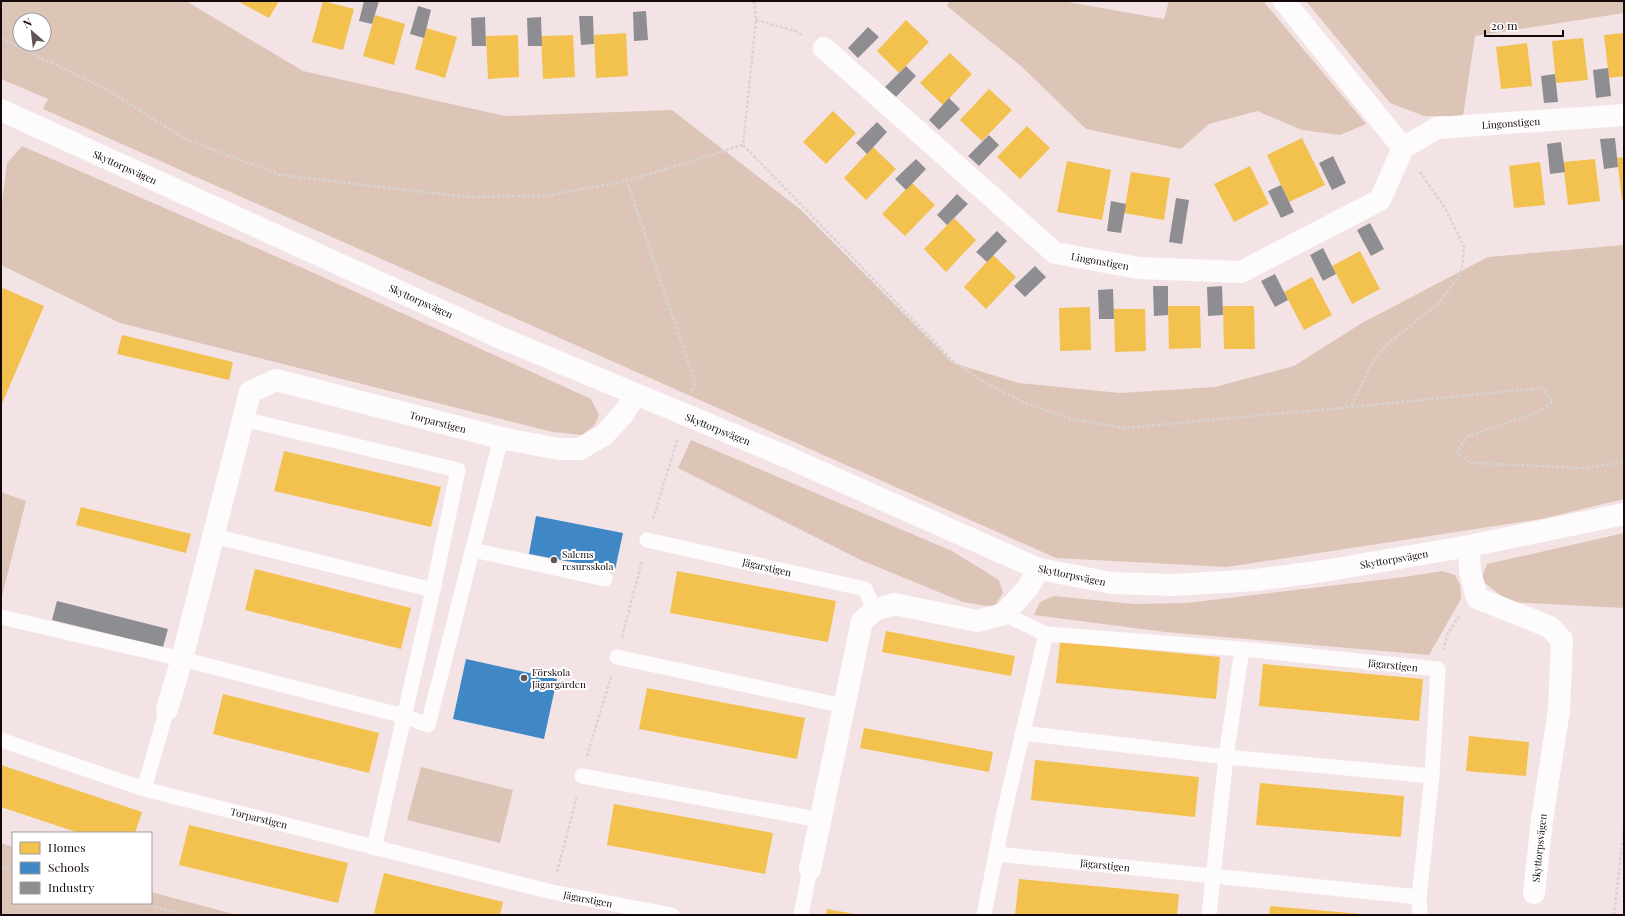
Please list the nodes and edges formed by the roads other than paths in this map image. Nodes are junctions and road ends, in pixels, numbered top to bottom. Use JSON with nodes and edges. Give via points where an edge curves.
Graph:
{"nodes":[{"id":1,"x":1284,"y":1,"type":"edge"},
{"id":2,"x":824,"y":48,"type":"road end"},
{"id":3,"x":1,"y":110,"type":"edge"},
{"id":4,"x":1624,"y":114,"type":"edge"},
{"id":5,"x":1403,"y":148,"type":"junction"},
{"id":6,"x":635,"y":395,"type":"junction"},
{"id":7,"x":243,"y":419,"type":"junction"},
{"id":8,"x":501,"y":438,"type":"junction"},
{"id":9,"x":1624,"y":514,"type":"edge"},
{"id":10,"x":213,"y":536,"type":"junction"},
{"id":11,"x":647,"y":540,"type":"road end"},
{"id":12,"x":1469,"y":546,"type":"junction"},
{"id":13,"x":472,"y":550,"type":"junction"},
{"id":14,"x":1039,"y":570,"type":"junction"},
{"id":15,"x":605,"y":579,"type":"dead end"},
{"id":16,"x":433,"y":590,"type":"junction"},
{"id":17,"x":875,"y":610,"type":"junction"},
{"id":18,"x":1004,"y":614,"type":"junction"},
{"id":19,"x":2,"y":620,"type":"edge"},
{"id":20,"x":1046,"y":634,"type":"junction"},
{"id":21,"x":1242,"y":649,"type":"junction"},
{"id":22,"x":617,"y":656,"type":"road end"},
{"id":23,"x":182,"y":659,"type":"junction"},
{"id":24,"x":844,"y":706,"type":"junction"},
{"id":25,"x":167,"y":709,"type":"joint"},
{"id":26,"x":404,"y":716,"type":"junction"},
{"id":27,"x":1022,"y":733,"type":"junction"},
{"id":28,"x":1,"y":740,"type":"edge"},
{"id":29,"x":1226,"y":757,"type":"junction"},
{"id":30,"x":582,"y":776,"type":"road end"},
{"id":31,"x":1432,"y":776,"type":"junction"},
{"id":32,"x":144,"y":789,"type":"junction"},
{"id":33,"x":821,"y":820,"type":"junction"},
{"id":34,"x":374,"y":848,"type":"junction"},
{"id":35,"x":997,"y":854,"type":"junction"},
{"id":36,"x":810,"y":869,"type":"joint"},
{"id":37,"x":1213,"y":876,"type":"junction"},
{"id":38,"x":552,"y":892,"type":"joint"},
{"id":39,"x":1534,"y":893,"type":"dead end"},
{"id":40,"x":1419,"y":897,"type":"junction"},
{"id":41,"x":672,"y":915,"type":"edge"},
{"id":42,"x":802,"y":915,"type":"edge"},
{"id":43,"x":984,"y":915,"type":"edge"},
{"id":44,"x":1208,"y":915,"type":"edge"},
{"id":45,"x":1420,"y":915,"type":"edge"}],
"edges":[{"from":1,"to":5,"type":"street"},
{"from":2,"to":5,"type":"street","name":"Lingonstigen","via":[[1055,253],[1131,266],[1241,272],[1380,200]]},
{"from":3,"to":6,"type":"street","name":"Skyttorpsvägen","via":[[501,338]]},
{"from":4,"to":5,"type":"street","name":"Lingonstigen","via":[[1437,128]]},
{"from":6,"to":8,"type":"street","name":"Torparstigen","via":[[624,413],[604,435],[580,449],[558,449]]},
{"from":6,"to":14,"type":"street","name":"Skyttorpsvägen","via":[[787,456]]},
{"from":7,"to":8,"type":"street","name":"Torparstigen","via":[[250,392],[276,380]]},
{"from":7,"to":10,"type":"street","name":"Torparstigen"},
{"from":7,"to":16,"type":"lane","via":[[458,470]]},
{"from":8,"to":13,"type":"lane"},
{"from":9,"to":12,"type":"street","name":"Skyttorpsvägen"},
{"from":10,"to":16,"type":"lane"},
{"from":10,"to":23,"type":"street","name":"Torparstigen"},
{"from":11,"to":17,"type":"lane","name":"Jägarstigen","via":[[865,589]]},
{"from":12,"to":14,"type":"street","name":"Skyttorpsvägen","via":[[1324,571],[1263,579],[1173,585],[1112,583]]},
{"from":12,"to":39,"type":"street","name":"Skyttorpsvägen","via":[[1470,571],[1477,598],[1550,627],[1562,640],[1559,710]]},
{"from":13,"to":15,"type":"lane"},
{"from":13,"to":26,"type":"lane","via":[[428,725]]},
{"from":14,"to":18,"type":"street","via":[[1027,589]]},
{"from":16,"to":26,"type":"lane"},
{"from":17,"to":18,"type":"street","via":[[894,604],[977,621]]},
{"from":17,"to":24,"type":"street","via":[[862,621]]},
{"from":18,"to":20,"type":"lane","name":"Jägarstigen"},
{"from":19,"to":23,"type":"lane"},
{"from":20,"to":21,"type":"lane","name":"Jägarstigen"},
{"from":20,"to":27,"type":"lane"},
{"from":21,"to":29,"type":"lane"},
{"from":21,"to":31,"type":"lane","name":"Jägarstigen","via":[[1438,669]]},
{"from":22,"to":24,"type":"lane"},
{"from":23,"to":25,"type":"street","name":"Torparstigen"},
{"from":23,"to":26,"type":"lane"},
{"from":24,"to":33,"type":"street"},
{"from":25,"to":32,"type":"lane","name":"Torparstigen"},
{"from":26,"to":34,"type":"lane"},
{"from":27,"to":29,"type":"lane"},
{"from":27,"to":35,"type":"lane"},
{"from":28,"to":32,"type":"lane","name":"Torparstigen"},
{"from":29,"to":31,"type":"lane"},
{"from":29,"to":37,"type":"lane"},
{"from":30,"to":33,"type":"lane"},
{"from":31,"to":40,"type":"lane"},
{"from":32,"to":34,"type":"lane","name":"Torparstigen"},
{"from":33,"to":36,"type":"street"},
{"from":34,"to":38,"type":"lane","name":"Torparstigen"},
{"from":35,"to":37,"type":"lane","name":"Jägarstigen"},
{"from":35,"to":43,"type":"lane"},
{"from":36,"to":42,"type":"lane"},
{"from":37,"to":40,"type":"lane","name":"Jägarstigen"},
{"from":37,"to":44,"type":"lane"},
{"from":38,"to":41,"type":"lane","name":"Jägarstigen"},
{"from":40,"to":45,"type":"lane"}]}
